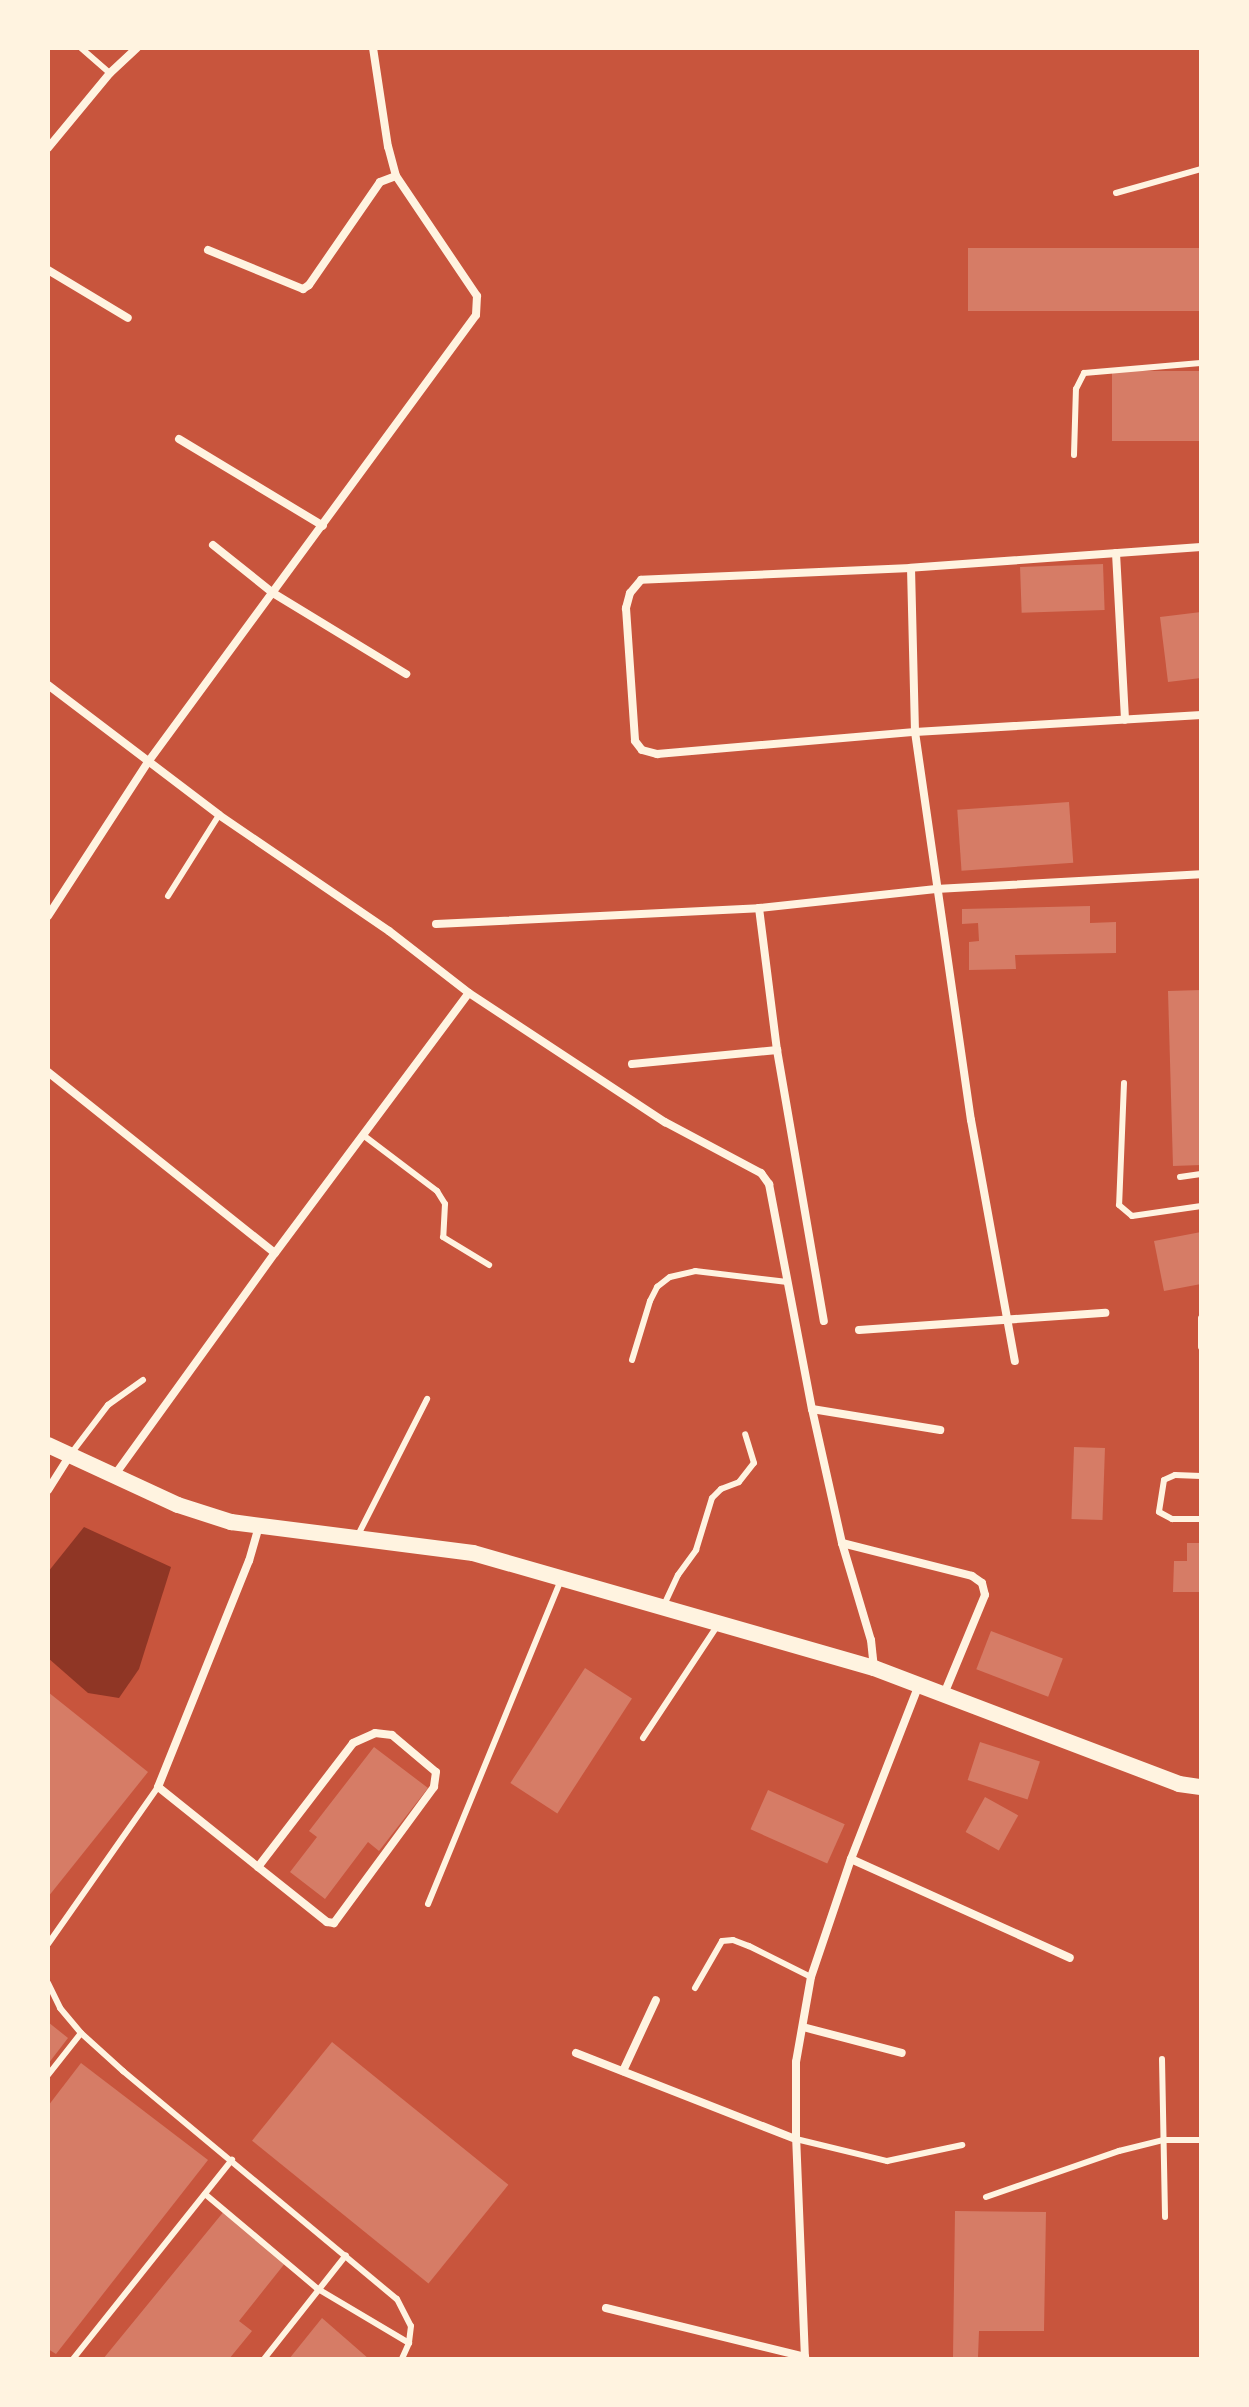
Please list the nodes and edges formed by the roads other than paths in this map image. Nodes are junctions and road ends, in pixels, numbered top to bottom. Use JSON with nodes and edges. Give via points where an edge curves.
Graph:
{"nodes":[{"id":1,"x":81,"y":48,"type":"edge"},
{"id":2,"x":137,"y":48,"type":"edge"},
{"id":3,"x":373,"y":48,"type":"edge"},
{"id":4,"x":110,"y":73,"type":"junction"},
{"id":5,"x":48,"y":148,"type":"edge"},
{"id":6,"x":1201,"y":169,"type":"edge"},
{"id":7,"x":396,"y":176,"type":"junction"},
{"id":8,"x":1116,"y":193,"type":"dead end"},
{"id":9,"x":208,"y":250,"type":"dead end"},
{"id":10,"x":48,"y":270,"type":"edge"},
{"id":11,"x":128,"y":318,"type":"dead end"},
{"id":12,"x":1201,"y":363,"type":"edge"},
{"id":13,"x":179,"y":439,"type":"dead end"},
{"id":14,"x":1074,"y":455,"type":"dead end"},
{"id":15,"x":323,"y":526,"type":"junction"},
{"id":16,"x":213,"y":545,"type":"dead end"},
{"id":17,"x":1201,"y":547,"type":"edge"},
{"id":18,"x":1116,"y":553,"type":"junction"},
{"id":19,"x":911,"y":568,"type":"junction"},
{"id":20,"x":273,"y":593,"type":"junction"},
{"id":21,"x":406,"y":674,"type":"dead end"},
{"id":22,"x":48,"y":685,"type":"edge"},
{"id":23,"x":1201,"y":715,"type":"edge"},
{"id":24,"x":1125,"y":720,"type":"junction"},
{"id":25,"x":915,"y":732,"type":"junction"},
{"id":26,"x":148,"y":762,"type":"junction"},
{"id":27,"x":219,"y":815,"type":"junction"},
{"id":28,"x":1201,"y":874,"type":"edge"},
{"id":29,"x":936,"y":889,"type":"junction"},
{"id":30,"x":168,"y":896,"type":"dead end"},
{"id":31,"x":759,"y":908,"type":"junction"},
{"id":32,"x":48,"y":916,"type":"edge"},
{"id":33,"x":436,"y":924,"type":"dead end"},
{"id":34,"x":469,"y":993,"type":"junction"},
{"id":35,"x":777,"y":1050,"type":"junction"},
{"id":36,"x":632,"y":1064,"type":"dead end"},
{"id":37,"x":48,"y":1072,"type":"edge"},
{"id":38,"x":1124,"y":1083,"type":"dead end"},
{"id":39,"x":363,"y":1135,"type":"junction"},
{"id":40,"x":1201,"y":1174,"type":"edge"},
{"id":41,"x":1180,"y":1177,"type":"dead end"},
{"id":42,"x":1201,"y":1206,"type":"edge"},
{"id":43,"x":275,"y":1253,"type":"junction"},
{"id":44,"x":489,"y":1265,"type":"dead end"},
{"id":45,"x":787,"y":1282,"type":"junction"},
{"id":46,"x":1105,"y":1313,"type":"dead end"},
{"id":47,"x":1201,"y":1318,"type":"edge"},
{"id":48,"x":1008,"y":1319,"type":"junction"},
{"id":49,"x":824,"y":1321,"type":"dead end"},
{"id":50,"x":859,"y":1330,"type":"dead end"},
{"id":51,"x":1201,"y":1347,"type":"edge"},
{"id":52,"x":632,"y":1360,"type":"dead end"},
{"id":53,"x":1015,"y":1361,"type":"dead end"},
{"id":54,"x":143,"y":1380,"type":"dead end"},
{"id":55,"x":427,"y":1399,"type":"dead end"},
{"id":56,"x":812,"y":1409,"type":"junction"},
{"id":57,"x":940,"y":1430,"type":"dead end"},
{"id":58,"x":745,"y":1434,"type":"dead end"},
{"id":59,"x":48,"y":1445,"type":"edge"},
{"id":60,"x":70,"y":1455,"type":"junction"},
{"id":61,"x":114,"y":1476,"type":"junction"},
{"id":62,"x":1201,"y":1476,"type":"edge"},
{"id":63,"x":48,"y":1490,"type":"edge"},
{"id":64,"x":1201,"y":1519,"type":"edge"},
{"id":65,"x":259,"y":1526,"type":"junction"},
{"id":66,"x":357,"y":1537,"type":"junction"},
{"id":67,"x":842,"y":1543,"type":"junction"},
{"id":68,"x":561,"y":1578,"type":"junction"},
{"id":69,"x":663,"y":1607,"type":"junction"},
{"id":70,"x":719,"y":1623,"type":"junction"},
{"id":71,"x":874,"y":1668,"type":"junction"},
{"id":72,"x":919,"y":1684,"type":"junction"},
{"id":73,"x":944,"y":1694,"type":"junction"},
{"id":74,"x":643,"y":1738,"type":"dead end"},
{"id":75,"x":158,"y":1787,"type":"junction"},
{"id":76,"x":1201,"y":1787,"type":"edge"},
{"id":77,"x":851,"y":1859,"type":"junction"},
{"id":78,"x":258,"y":1867,"type":"junction"},
{"id":79,"x":428,"y":1904,"type":"dead end"},
{"id":80,"x":48,"y":1944,"type":"edge"},
{"id":81,"x":1070,"y":1958,"type":"dead end"},
{"id":82,"x":811,"y":1977,"type":"junction"},
{"id":83,"x":48,"y":1983,"type":"edge"},
{"id":84,"x":695,"y":1988,"type":"dead end"},
{"id":85,"x":656,"y":2000,"type":"dead end"},
{"id":86,"x":803,"y":2027,"type":"junction"},
{"id":87,"x":81,"y":2033,"type":"junction"},
{"id":88,"x":576,"y":2053,"type":"dead end"},
{"id":89,"x":902,"y":2053,"type":"dead end"},
{"id":90,"x":1162,"y":2059,"type":"dead end"},
{"id":91,"x":623,"y":2071,"type":"junction"},
{"id":92,"x":48,"y":2075,"type":"edge"},
{"id":93,"x":796,"y":2139,"type":"junction"},
{"id":94,"x":1163,"y":2140,"type":"junction"},
{"id":95,"x":1201,"y":2140,"type":"edge"},
{"id":96,"x":962,"y":2145,"type":"dead end"},
{"id":97,"x":232,"y":2160,"type":"junction"},
{"id":98,"x":205,"y":2194,"type":"junction"},
{"id":99,"x":986,"y":2197,"type":"dead end"},
{"id":100,"x":1165,"y":2217,"type":"dead end"},
{"id":101,"x":346,"y":2255,"type":"junction"},
{"id":102,"x":318,"y":2289,"type":"junction"},
{"id":103,"x":606,"y":2308,"type":"dead end"},
{"id":104,"x":409,"y":2343,"type":"junction"},
{"id":105,"x":805,"y":2358,"type":"edge"},
{"id":106,"x":73,"y":2359,"type":"edge"},
{"id":107,"x":264,"y":2359,"type":"edge"},
{"id":108,"x":402,"y":2359,"type":"edge"}],
"edges":[{"from":1,"to":4,"type":"lane"},
{"from":2,"to":4,"type":"street"},
{"from":3,"to":7,"type":"street"},
{"from":4,"to":5,"type":"street"},
{"from":6,"to":8,"type":"lane"},
{"from":7,"to":9,"type":"street","via":[[380,182],[303,289]]},
{"from":7,"to":15,"type":"street","via":[[477,296],[478,306],[471,324]]},
{"from":10,"to":11,"type":"street"},
{"from":12,"to":14,"type":"lane","via":[[1084,373],[1076,389]]},
{"from":13,"to":15,"type":"street"},
{"from":15,"to":20,"type":"street"},
{"from":16,"to":20,"type":"street"},
{"from":17,"to":18,"type":"street"},
{"from":18,"to":19,"type":"street"},
{"from":18,"to":24,"type":"street"},
{"from":19,"to":25,"type":"street"},
{"from":19,"to":25,"type":"street","via":[[641,580],[626,608],[635,741],[642,750],[657,754]]},
{"from":20,"to":21,"type":"street"},
{"from":20,"to":26,"type":"street"},
{"from":22,"to":26,"type":"street"},
{"from":23,"to":24,"type":"street"},
{"from":24,"to":25,"type":"street"},
{"from":25,"to":29,"type":"street"},
{"from":26,"to":27,"type":"street"},
{"from":26,"to":32,"type":"street"},
{"from":27,"to":30,"type":"lane"},
{"from":27,"to":34,"type":"street","via":[[389,931]]},
{"from":28,"to":29,"type":"street"},
{"from":29,"to":31,"type":"street"},
{"from":29,"to":48,"type":"street"},
{"from":31,"to":33,"type":"street"},
{"from":31,"to":35,"type":"street"},
{"from":34,"to":39,"type":"street"},
{"from":34,"to":45,"type":"street","via":[[665,1122],[761,1173],[769,1184]]},
{"from":35,"to":36,"type":"street"},
{"from":35,"to":49,"type":"street"},
{"from":37,"to":43,"type":"street"},
{"from":38,"to":42,"type":"lane","via":[[1119,1205],[1132,1216]]},
{"from":39,"to":43,"type":"street"},
{"from":39,"to":44,"type":"lane","via":[[437,1191],[445,1204],[443,1237]]},
{"from":40,"to":41,"type":"lane"},
{"from":43,"to":61,"type":"street"},
{"from":45,"to":52,"type":"lane","via":[[695,1271],[670,1277],[650,1301]]},
{"from":45,"to":56,"type":"street"},
{"from":46,"to":48,"type":"street"},
{"from":47,"to":51,"type":"lane"},
{"from":48,"to":50,"type":"street"},
{"from":48,"to":53,"type":"street"},
{"from":54,"to":60,"type":"lane","via":[[108,1405]]},
{"from":55,"to":66,"type":"lane"},
{"from":56,"to":57,"type":"street"},
{"from":56,"to":67,"type":"street"},
{"from":58,"to":69,"type":"lane","via":[[754,1463],[739,1482],[712,1498],[696,1550]]},
{"from":59,"to":60,"type":"main road"},
{"from":60,"to":61,"type":"main road"},
{"from":60,"to":63,"type":"street"},
{"from":61,"to":65,"type":"main road","via":[[178,1505]]},
{"from":62,"to":64,"type":"lane","via":[[1164,1480],[1159,1512],[1172,1519]]},
{"from":65,"to":66,"type":"main road"},
{"from":65,"to":75,"type":"street"},
{"from":66,"to":68,"type":"main road","via":[[473,1553]]},
{"from":67,"to":71,"type":"street","via":[[871,1640]]},
{"from":67,"to":73,"type":"street","via":[[982,1583],[985,1595]]},
{"from":68,"to":69,"type":"main road"},
{"from":68,"to":79,"type":"lane"},
{"from":69,"to":70,"type":"main road"},
{"from":70,"to":71,"type":"main road"},
{"from":70,"to":74,"type":"lane"},
{"from":71,"to":72,"type":"main road"},
{"from":72,"to":73,"type":"main road"},
{"from":72,"to":77,"type":"street"},
{"from":73,"to":76,"type":"main road","via":[[1179,1784]]},
{"from":75,"to":78,"type":"street"},
{"from":75,"to":80,"type":"lane"},
{"from":77,"to":81,"type":"street"},
{"from":77,"to":82,"type":"street"},
{"from":78,"to":78,"type":"street","via":[[334,1923],[434,1787],[436,1772],[392,1735],[375,1733],[353,1743]]},
{"from":82,"to":84,"type":"lane","via":[[749,1946],[722,1941]]},
{"from":82,"to":86,"type":"street"},
{"from":83,"to":87,"type":"lane"},
{"from":85,"to":91,"type":"street"},
{"from":86,"to":89,"type":"street"},
{"from":86,"to":93,"type":"street","via":[[796,2062]]},
{"from":87,"to":92,"type":"lane"},
{"from":87,"to":97,"type":"lane"},
{"from":88,"to":91,"type":"street"},
{"from":90,"to":94,"type":"lane"},
{"from":91,"to":93,"type":"street"},
{"from":93,"to":96,"type":"lane","via":[[887,2161]]},
{"from":93,"to":105,"type":"street"},
{"from":94,"to":95,"type":"lane"},
{"from":94,"to":99,"type":"lane"},
{"from":94,"to":100,"type":"lane"},
{"from":97,"to":98,"type":"lane"},
{"from":97,"to":101,"type":"lane"},
{"from":98,"to":102,"type":"lane"},
{"from":98,"to":106,"type":"lane"},
{"from":101,"to":102,"type":"lane"},
{"from":101,"to":104,"type":"lane","via":[[397,2299],[411,2326]]},
{"from":102,"to":104,"type":"lane"},
{"from":102,"to":107,"type":"lane"},
{"from":103,"to":105,"type":"street"},
{"from":104,"to":108,"type":"lane"}]}
